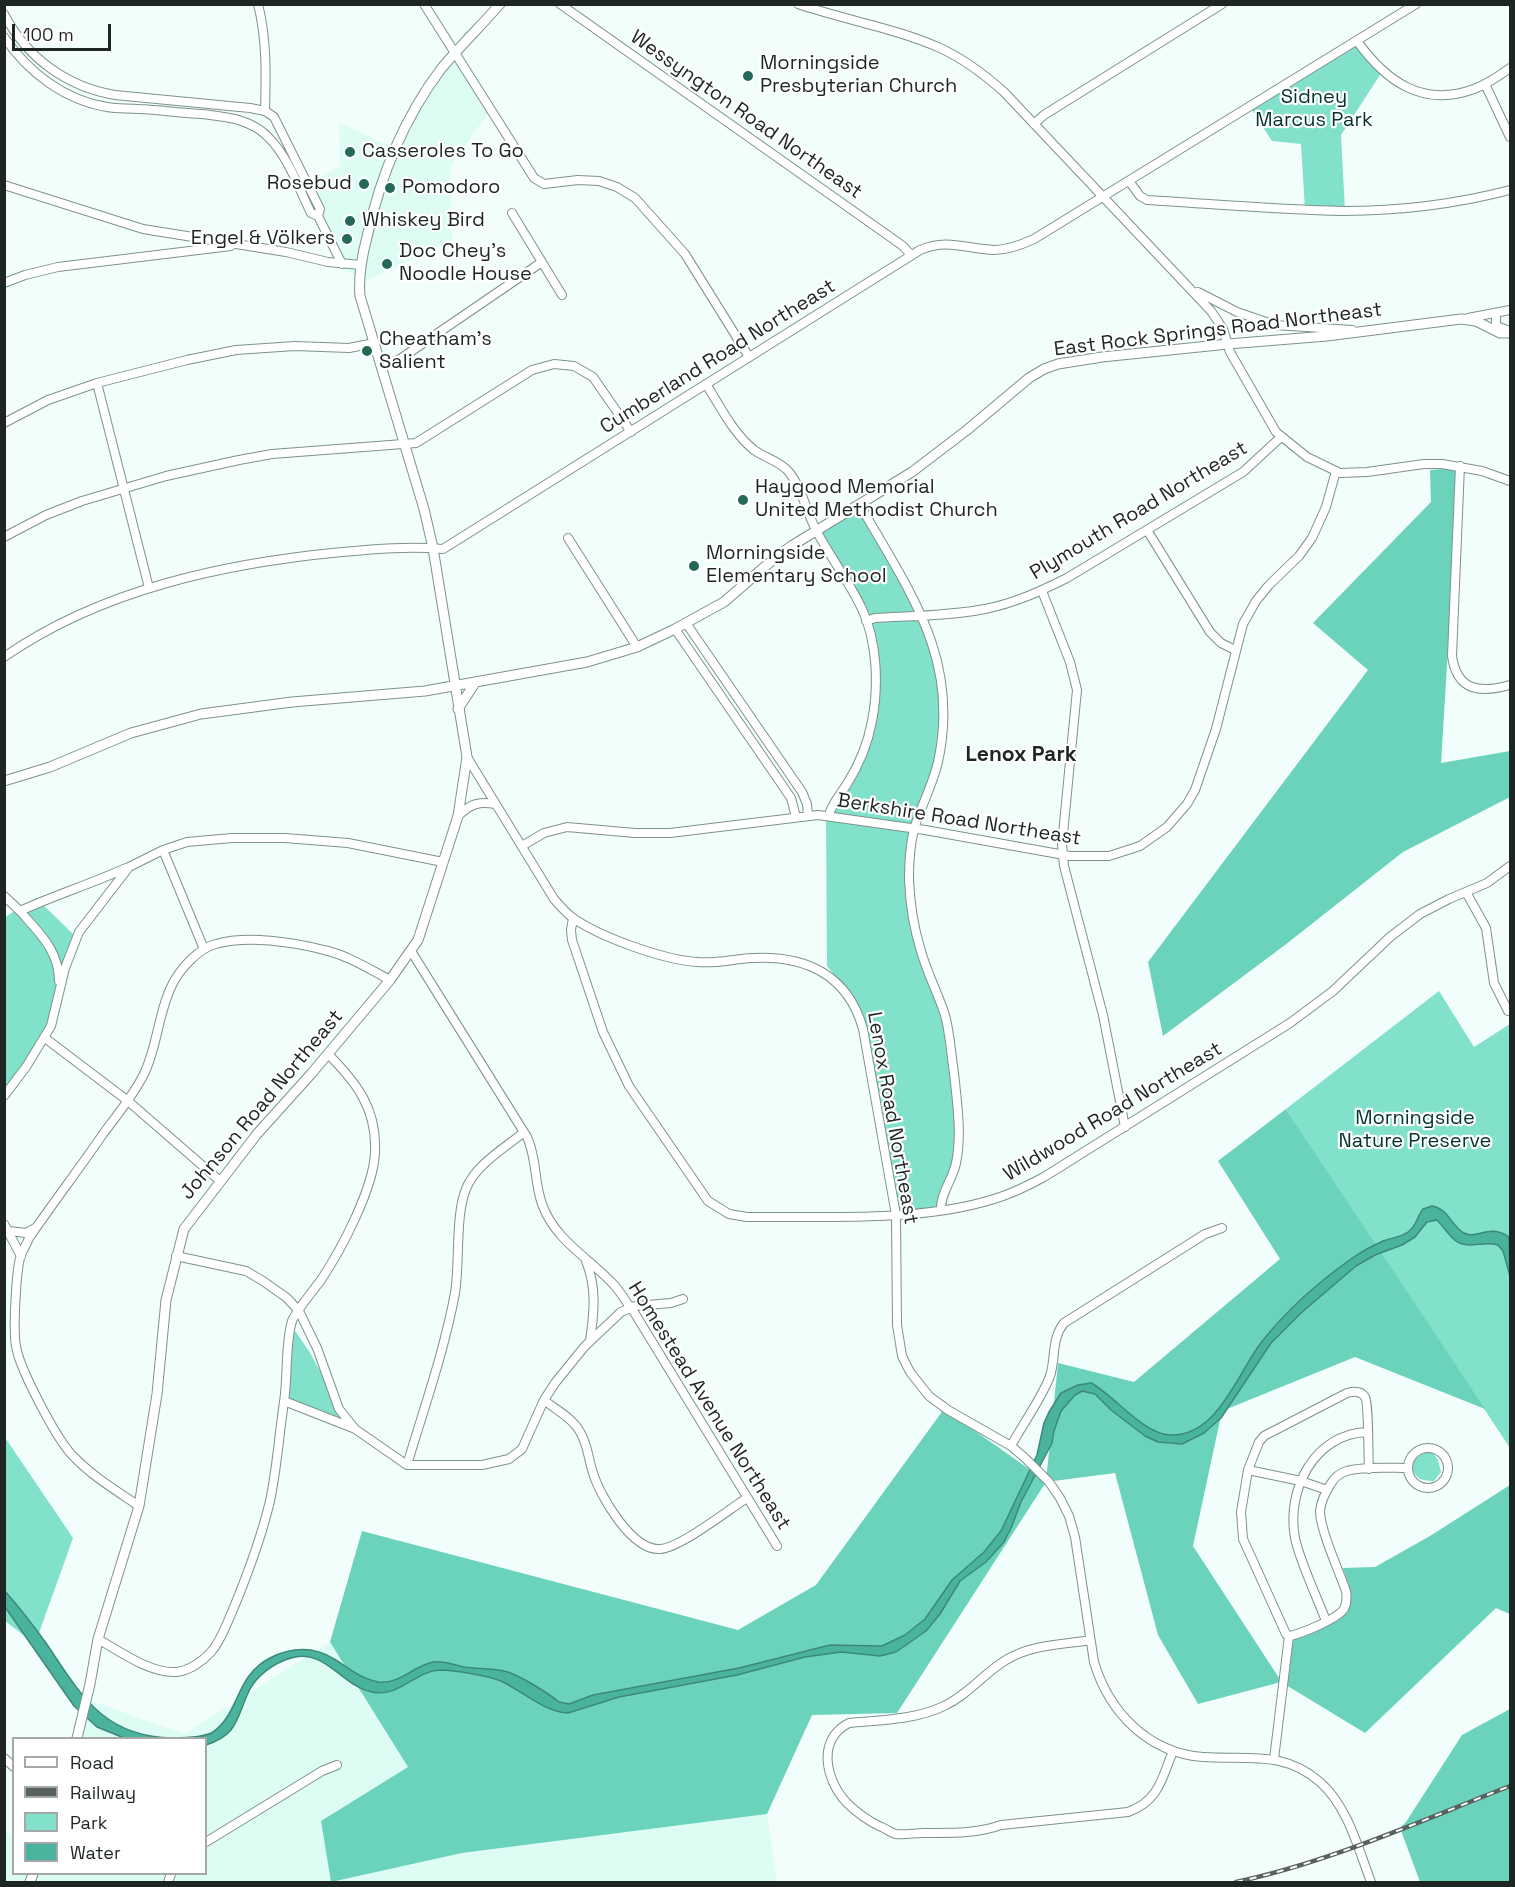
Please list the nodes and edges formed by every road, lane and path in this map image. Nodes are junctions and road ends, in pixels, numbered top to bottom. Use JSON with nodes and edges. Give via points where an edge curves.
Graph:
{"nodes":[{"id":1,"x":258,"y":4,"type":"edge"},
{"id":2,"x":424,"y":4,"type":"edge"},
{"id":3,"x":500,"y":4,"type":"edge"},
{"id":4,"x":560,"y":4,"type":"edge"},
{"id":5,"x":798,"y":4,"type":"edge"},
{"id":6,"x":1222,"y":4,"type":"edge"},
{"id":7,"x":1416,"y":4,"type":"edge"},
{"id":8,"x":4,"y":14,"type":"edge"},
{"id":9,"x":4,"y":37,"type":"edge"},
{"id":10,"x":1357,"y":41,"type":"junction"},
{"id":11,"x":456,"y":54,"type":"junction"},
{"id":12,"x":39,"y":59,"type":"junction"},
{"id":13,"x":1510,"y":68,"type":"edge"},
{"id":14,"x":31,"y":69,"type":"junction"},
{"id":15,"x":1485,"y":84,"type":"junction"},
{"id":16,"x":115,"y":95,"type":"junction"},
{"id":17,"x":114,"y":108,"type":"junction"},
{"id":18,"x":241,"y":108,"type":"junction"},
{"id":19,"x":265,"y":111,"type":"junction"},
{"id":20,"x":239,"y":119,"type":"junction"},
{"id":21,"x":1034,"y":124,"type":"junction"},
{"id":22,"x":1510,"y":137,"type":"edge"},
{"id":23,"x":284,"y":138,"type":"junction"},
{"id":24,"x":274,"y":144,"type":"junction"},
{"id":25,"x":1129,"y":181,"type":"junction"},
{"id":26,"x":4,"y":185,"type":"edge"},
{"id":27,"x":1510,"y":190,"type":"edge"},
{"id":28,"x":1104,"y":197,"type":"junction"},
{"id":29,"x":512,"y":213,"type":"dead end"},
{"id":30,"x":318,"y":216,"type":"junction"},
{"id":31,"x":254,"y":247,"type":"junction"},
{"id":32,"x":911,"y":255,"type":"junction"},
{"id":33,"x":542,"y":262,"type":"junction"},
{"id":34,"x":342,"y":264,"type":"junction"},
{"id":35,"x":361,"y":265,"type":"junction"},
{"id":36,"x":1184,"y":282,"type":"junction"},
{"id":37,"x":4,"y":283,"type":"edge"},
{"id":38,"x":562,"y":295,"type":"dead end"},
{"id":39,"x":1510,"y":310,"type":"edge"},
{"id":40,"x":1496,"y":314,"type":"junction"},
{"id":41,"x":1461,"y":319,"type":"junction"},
{"id":42,"x":1360,"y":331,"type":"junction"},
{"id":43,"x":1510,"y":333,"type":"edge"},
{"id":44,"x":374,"y":343,"type":"junction"},
{"id":45,"x":1228,"y":344,"type":"junction"},
{"id":46,"x":749,"y":357,"type":"junction"},
{"id":47,"x":381,"y":367,"type":"junction"},
{"id":48,"x":97,"y":383,"type":"junction"},
{"id":49,"x":706,"y":384,"type":"junction"},
{"id":50,"x":4,"y":423,"type":"edge"},
{"id":51,"x":631,"y":432,"type":"junction"},
{"id":52,"x":1281,"y":437,"type":"junction"},
{"id":53,"x":404,"y":443,"type":"junction"},
{"id":54,"x":1460,"y":466,"type":"junction"},
{"id":55,"x":1336,"y":471,"type":"junction"},
{"id":56,"x":1510,"y":481,"type":"edge"},
{"id":57,"x":123,"y":487,"type":"junction"},
{"id":58,"x":860,"y":505,"type":"junction"},
{"id":59,"x":1147,"y":530,"type":"junction"},
{"id":60,"x":816,"y":531,"type":"junction"},
{"id":61,"x":4,"y":537,"type":"edge"},
{"id":62,"x":568,"y":538,"type":"dead end"},
{"id":63,"x":433,"y":548,"type":"junction"},
{"id":64,"x":149,"y":588,"type":"junction"},
{"id":65,"x":1042,"y":591,"type":"junction"},
{"id":66,"x":923,"y":616,"type":"junction"},
{"id":67,"x":866,"y":621,"type":"junction"},
{"id":68,"x":686,"y":623,"type":"junction"},
{"id":69,"x":675,"y":629,"type":"junction"},
{"id":70,"x":637,"y":647,"type":"junction"},
{"id":71,"x":1235,"y":650,"type":"junction"},
{"id":72,"x":4,"y":657,"type":"edge"},
{"id":73,"x":475,"y":682,"type":"junction"},
{"id":74,"x":1510,"y":685,"type":"edge"},
{"id":75,"x":454,"y":686,"type":"junction"},
{"id":76,"x":458,"y":709,"type":"junction"},
{"id":77,"x":747,"y":712,"type":"junction"},
{"id":78,"x":736,"y":719,"type":"junction"},
{"id":79,"x":467,"y":757,"type":"junction"},
{"id":80,"x":4,"y":782,"type":"edge"},
{"id":81,"x":495,"y":804,"type":"junction"},
{"id":82,"x":829,"y":815,"type":"junction"},
{"id":83,"x":458,"y":816,"type":"junction"},
{"id":84,"x":808,"y":816,"type":"junction"},
{"id":85,"x":796,"y":818,"type":"junction"},
{"id":86,"x":914,"y":829,"type":"junction"},
{"id":87,"x":522,"y":846,"type":"junction"},
{"id":88,"x":163,"y":850,"type":"junction"},
{"id":89,"x":1062,"y":854,"type":"junction"},
{"id":90,"x":443,"y":862,"type":"junction"},
{"id":91,"x":1510,"y":866,"type":"edge"},
{"id":92,"x":129,"y":867,"type":"junction"},
{"id":93,"x":1466,"y":892,"type":"junction"},
{"id":94,"x":4,"y":896,"type":"edge"},
{"id":95,"x":20,"y":911,"type":"junction"},
{"id":96,"x":573,"y":918,"type":"junction"},
{"id":97,"x":204,"y":949,"type":"junction"},
{"id":98,"x":411,"y":951,"type":"junction"},
{"id":99,"x":390,"y":980,"type":"junction"},
{"id":100,"x":59,"y":989,"type":"junction"},
{"id":101,"x":1508,"y":1011,"type":"dead end"},
{"id":102,"x":45,"y":1038,"type":"junction"},
{"id":103,"x":328,"y":1054,"type":"junction"},
{"id":104,"x":4,"y":1096,"type":"edge"},
{"id":105,"x":128,"y":1101,"type":"junction"},
{"id":106,"x":1125,"y":1127,"type":"junction"},
{"id":107,"x":524,"y":1132,"type":"junction"},
{"id":108,"x":219,"y":1180,"type":"junction"},
{"id":109,"x":941,"y":1210,"type":"junction"},
{"id":110,"x":896,"y":1215,"type":"junction"},
{"id":111,"x":7,"y":1227,"type":"edge"},
{"id":112,"x":37,"y":1227,"type":"junction"},
{"id":113,"x":1222,"y":1228,"type":"dead end"},
{"id":114,"x":21,"y":1256,"type":"junction"},
{"id":115,"x":176,"y":1256,"type":"junction"},
{"id":116,"x":586,"y":1261,"type":"junction"},
{"id":117,"x":683,"y":1299,"type":"dead end"},
{"id":118,"x":630,"y":1308,"type":"junction"},
{"id":119,"x":299,"y":1311,"type":"junction"},
{"id":120,"x":590,"y":1341,"type":"junction"},
{"id":121,"x":544,"y":1400,"type":"junction"},
{"id":122,"x":284,"y":1401,"type":"junction"},
{"id":123,"x":355,"y":1430,"type":"junction"},
{"id":124,"x":1367,"y":1432,"type":"junction"},
{"id":125,"x":1011,"y":1446,"type":"junction"},
{"id":126,"x":407,"y":1465,"type":"junction"},
{"id":127,"x":1407,"y":1468,"type":"junction"},
{"id":128,"x":1369,"y":1469,"type":"junction"},
{"id":129,"x":1248,"y":1470,"type":"junction"},
{"id":130,"x":1301,"y":1481,"type":"junction"},
{"id":131,"x":1327,"y":1490,"type":"junction"},
{"id":132,"x":747,"y":1498,"type":"junction"},
{"id":133,"x":139,"y":1506,"type":"junction"},
{"id":134,"x":777,"y":1546,"type":"dead end"},
{"id":135,"x":1326,"y":1621,"type":"junction"},
{"id":136,"x":1289,"y":1636,"type":"junction"},
{"id":137,"x":98,"y":1639,"type":"junction"},
{"id":138,"x":1090,"y":1640,"type":"junction"},
{"id":139,"x":77,"y":1737,"type":"edge"},
{"id":140,"x":1173,"y":1751,"type":"junction"},
{"id":141,"x":1274,"y":1759,"type":"junction"},
{"id":142,"x":337,"y":1765,"type":"dead end"},
{"id":143,"x":207,"y":1841,"type":"edge"},
{"id":144,"x":1371,"y":1882,"type":"edge"}],
"edges":[{"from":1,"to":19,"type":"street","via":[[265,46]]},
{"from":2,"to":11,"type":"street"},
{"from":3,"to":11,"type":"street","name":"Johnson Road Northeast"},
{"from":4,"to":32,"type":"street","name":"Wessyngton Road Northeast"},
{"from":5,"to":21,"type":"street","via":[[940,48],[988,77]]},
{"from":6,"to":21,"type":"street"},
{"from":7,"to":10,"type":"street","name":"Cumberland Road Northeast"},
{"from":8,"to":12,"type":"street","via":[[13,31]]},
{"from":9,"to":14,"type":"street"},
{"from":10,"to":15,"type":"street","via":[[1382,72],[1412,90],[1448,94]]},
{"from":10,"to":25,"type":"street","name":"Cumberland Road Northeast"},
{"from":11,"to":35,"type":"street","name":"Johnson Road Northeast","via":[[423,97],[396,147],[376,199]]},
{"from":11,"to":46,"type":"street","via":[[534,178],[547,184],[599,181],[635,198],[685,254]]},
{"from":12,"to":14,"type":"street"},
{"from":12,"to":16,"type":"street","via":[[73,83]]},
{"from":13,"to":15,"type":"street"},
{"from":14,"to":17,"type":"street","via":[[49,84],[85,101]]},
{"from":15,"to":22,"type":"street"},
{"from":16,"to":17,"type":"street"},
{"from":16,"to":18,"type":"street"},
{"from":17,"to":20,"type":"street"},
{"from":18,"to":19,"type":"street"},
{"from":18,"to":20,"type":"street"},
{"from":19,"to":23,"type":"street","via":[[274,117]]},
{"from":20,"to":24,"type":"street","via":[[268,136]]},
{"from":21,"to":28,"type":"street"},
{"from":23,"to":24,"type":"street"},
{"from":23,"to":30,"type":"street","via":[[320,209]]},
{"from":24,"to":30,"type":"street","via":[[311,213]]},
{"from":25,"to":27,"type":"street","via":[[1148,200],[1345,211],[1440,204]]},
{"from":25,"to":28,"type":"street","name":"Cumberland Road Northeast"},
{"from":26,"to":31,"type":"street","via":[[143,229]]},
{"from":28,"to":32,"type":"street","name":"Cumberland Road Northeast","via":[[1019,246],[993,250],[941,244]]},
{"from":28,"to":36,"type":"street"},
{"from":29,"to":33,"type":"street"},
{"from":30,"to":34,"type":"street"},
{"from":31,"to":34,"type":"street"},
{"from":31,"to":37,"type":"street","via":[[220,247],[58,267]]},
{"from":32,"to":46,"type":"street","name":"Cumberland Road Northeast"},
{"from":33,"to":38,"type":"street"},
{"from":33,"to":47,"type":"street","via":[[400,359]]},
{"from":34,"to":35,"type":"street"},
{"from":35,"to":44,"type":"street","name":"Johnson Road Northeast","via":[[360,296]]},
{"from":36,"to":42,"type":"street","via":[[1214,302],[1255,320],[1278,326]]},
{"from":36,"to":45,"type":"street","via":[[1216,317]]},
{"from":39,"to":40,"type":"street"},
{"from":40,"to":41,"type":"street"},
{"from":40,"to":43,"type":"street","via":[[1496,326]]},
{"from":41,"to":42,"type":"street","name":"East Rock Springs Road Northeast"},
{"from":41,"to":43,"type":"street"},
{"from":42,"to":45,"type":"street","name":"East Rock Springs Road Northeast"},
{"from":44,"to":47,"type":"street","name":"Johnson Road Northeast"},
{"from":44,"to":48,"type":"street","via":[[349,348],[236,350]]},
{"from":45,"to":52,"type":"street"},
{"from":45,"to":58,"type":"street","name":"East Rock Springs Road Northeast","via":[[1102,357],[1044,369],[912,472]]},
{"from":46,"to":49,"type":"street","name":"Cumberland Road Northeast"},
{"from":47,"to":53,"type":"street","name":"Johnson Road Northeast"},
{"from":48,"to":50,"type":"street","via":[[48,400]]},
{"from":48,"to":57,"type":"street"},
{"from":49,"to":51,"type":"street","name":"Cumberland Road Northeast"},
{"from":49,"to":60,"type":"street","via":[[744,441],[790,473]]},
{"from":51,"to":53,"type":"street","via":[[593,377],[574,366],[554,364],[532,370],[416,443]]},
{"from":51,"to":63,"type":"street","name":"Cumberland Road Northeast","via":[[452,545]]},
{"from":52,"to":55,"type":"street","via":[[1307,457]]},
{"from":52,"to":59,"type":"street","name":"Plymouth Road Northeast","via":[[1243,472]]},
{"from":53,"to":57,"type":"street","via":[[250,458]]},
{"from":53,"to":63,"type":"street","name":"Johnson Road Northeast"},
{"from":54,"to":55,"type":"street","via":[[1424,464],[1367,472]]},
{"from":54,"to":56,"type":"street"},
{"from":54,"to":74,"type":"street","via":[[1454,667],[1464,682],[1477,689]]},
{"from":55,"to":71,"type":"street","name":"Berkshire Road Northeast","via":[[1312,538],[1256,601]]},
{"from":57,"to":61,"type":"street"},
{"from":57,"to":64,"type":"street"},
{"from":58,"to":60,"type":"street","name":"East Rock Springs Road Northeast"},
{"from":58,"to":66,"type":"street"},
{"from":59,"to":65,"type":"street","name":"Plymouth Road Northeast"},
{"from":59,"to":71,"type":"street","via":[[1210,632]]},
{"from":60,"to":67,"type":"street"},
{"from":60,"to":68,"type":"street","name":"East Rock Springs Road Northeast","via":[[776,556],[724,602]]},
{"from":62,"to":70,"type":"street"},
{"from":63,"to":64,"type":"street","name":"Cumberland Road Northeast","via":[[294,558]]},
{"from":63,"to":75,"type":"street","name":"Johnson Road Northeast"},
{"from":64,"to":72,"type":"street","name":"Cumberland Road Northeast","via":[[61,622]]},
{"from":65,"to":66,"type":"street","name":"Plymouth Road Northeast","via":[[986,609]]},
{"from":65,"to":89,"type":"street","via":[[1077,690]]},
{"from":66,"to":67,"type":"street","name":"Plymouth Road Northeast"},
{"from":66,"to":86,"type":"street","via":[[940,667],[944,722],[936,772]]},
{"from":67,"to":82,"type":"street","via":[[876,674],[872,722],[858,764]]},
{"from":68,"to":69,"type":"street","name":"East Rock Springs Road Northeast"},
{"from":68,"to":77,"type":"street"},
{"from":69,"to":70,"type":"street","name":"East Rock Springs Road Northeast"},
{"from":69,"to":78,"type":"street"},
{"from":70,"to":73,"type":"street","name":"East Rock Springs Road Northeast","via":[[587,662]]},
{"from":71,"to":89,"type":"street","name":"Berkshire Road Northeast","via":[[1209,751],[1195,790],[1178,816],[1154,837],[1125,852],[1095,857]]},
{"from":73,"to":75,"type":"street","name":"East Rock Springs Road Northeast"},
{"from":73,"to":76,"type":"street"},
{"from":75,"to":76,"type":"street","name":"Johnson Road Northeast"},
{"from":75,"to":80,"type":"street","name":"East Rock Springs Road Northeast","via":[[201,714],[122,736]]},
{"from":76,"to":79,"type":"street","name":"Johnson Road Northeast"},
{"from":77,"to":78,"type":"street"},
{"from":77,"to":84,"type":"street","via":[[802,792]]},
{"from":78,"to":85,"type":"street","via":[[791,798]]},
{"from":79,"to":81,"type":"street","name":"Lenox Road Northeast"},
{"from":79,"to":83,"type":"street","name":"Johnson Road Northeast"},
{"from":81,"to":83,"type":"street","via":[[475,803]]},
{"from":81,"to":87,"type":"street","name":"Lenox Road Northeast"},
{"from":82,"to":84,"type":"street","name":"Berkshire Road Northeast"},
{"from":82,"to":86,"type":"street","name":"Berkshire Road Northeast"},
{"from":83,"to":90,"type":"street","name":"Johnson Road Northeast"},
{"from":84,"to":85,"type":"street","name":"Berkshire Road Northeast"},
{"from":85,"to":87,"type":"street","name":"Berkshire Road Northeast","via":[[670,833],[567,827],[544,833]]},
{"from":86,"to":89,"type":"street","name":"Berkshire Road Northeast"},
{"from":86,"to":109,"type":"street","via":[[909,865],[911,900],[921,951],[948,1025],[958,1133],[956,1164]]},
{"from":87,"to":96,"type":"street","name":"Lenox Road Northeast","via":[[554,899]]},
{"from":88,"to":90,"type":"street","via":[[207,840],[285,838],[348,843]]},
{"from":88,"to":92,"type":"street"},
{"from":88,"to":97,"type":"street"},
{"from":89,"to":106,"type":"street","via":[[1103,1015]]},
{"from":90,"to":98,"type":"street","name":"Johnson Road Northeast"},
{"from":91,"to":93,"type":"street","name":"Wildwood Road Northeast"},
{"from":92,"to":95,"type":"street"},
{"from":92,"to":100,"type":"street","via":[[79,932]]},
{"from":93,"to":101,"type":"street","via":[[1486,928],[1494,983]]},
{"from":93,"to":106,"type":"street","name":"Wildwood Road Northeast","via":[[1407,923],[1333,991],[1290,1023]]},
{"from":94,"to":95,"type":"street"},
{"from":95,"to":100,"type":"street","via":[[56,958]]},
{"from":96,"to":110,"type":"street","name":"Wildwood Road Northeast","via":[[572,940],[610,1050],[646,1113],[708,1201],[729,1214],[747,1217]]},
{"from":96,"to":110,"type":"street","name":"Lenox Road Northeast","via":[[617,940],[678,959],[712,963],[755,958],[790,960],[822,971],[836,981],[858,1011],[863,1029]]},
{"from":97,"to":99,"type":"street","via":[[215,944],[258,940],[325,950]]},
{"from":97,"to":105,"type":"street","via":[[174,982],[144,1074]]},
{"from":98,"to":99,"type":"street","name":"Johnson Road Northeast"},
{"from":98,"to":107,"type":"street","name":"Homestead Avenue Northeast"},
{"from":99,"to":103,"type":"street","name":"Johnson Road Northeast"},
{"from":100,"to":102,"type":"street"},
{"from":102,"to":104,"type":"street"},
{"from":102,"to":105,"type":"street"},
{"from":103,"to":108,"type":"street","name":"Johnson Road Northeast"},
{"from":103,"to":119,"type":"street","via":[[369,1106],[375,1128],[375,1153],[371,1180],[357,1213],[326,1273]]},
{"from":105,"to":108,"type":"street"},
{"from":105,"to":112,"type":"street"},
{"from":106,"to":109,"type":"street","name":"Wildwood Road Northeast","via":[[1020,1189],[983,1202]]},
{"from":107,"to":116,"type":"street","name":"Homestead Avenue Northeast","via":[[533,1150],[541,1203],[556,1230]]},
{"from":107,"to":126,"type":"street","via":[[479,1170],[466,1188],[455,1292],[445,1341]]},
{"from":108,"to":115,"type":"street","name":"Johnson Road Northeast","via":[[184,1229]]},
{"from":109,"to":110,"type":"street","name":"Wildwood Road Northeast"},
{"from":110,"to":125,"type":"street","name":"Lenox Road Northeast","via":[[897,1325],[905,1363],[937,1403]]},
{"from":111,"to":112,"type":"street","via":[[26,1233]]},
{"from":111,"to":114,"type":"street"},
{"from":112,"to":114,"type":"street"},
{"from":113,"to":125,"type":"street","via":[[1205,1234],[1064,1323],[1055,1337],[1049,1378]]},
{"from":114,"to":133,"type":"street","via":[[16,1346],[21,1365],[72,1455]]},
{"from":115,"to":119,"type":"street","via":[[246,1271],[279,1292]]},
{"from":115,"to":133,"type":"street","name":"Johnson Road Northeast","via":[[166,1300],[157,1394]]},
{"from":116,"to":118,"type":"street","name":"Homestead Avenue Northeast","via":[[615,1287]]},
{"from":116,"to":120,"type":"street","via":[[594,1302]]},
{"from":117,"to":118,"type":"street"},
{"from":118,"to":120,"type":"street"},
{"from":118,"to":132,"type":"street","name":"Homestead Avenue Northeast"},
{"from":119,"to":122,"type":"street","via":[[293,1319]]},
{"from":119,"to":123,"type":"street","via":[[339,1409]]},
{"from":120,"to":121,"type":"street"},
{"from":121,"to":126,"type":"street","via":[[522,1449],[509,1459],[483,1465]]},
{"from":121,"to":132,"type":"street","via":[[574,1422],[588,1448],[592,1472],[607,1504],[627,1531],[646,1547],[659,1550],[675,1545]]},
{"from":122,"to":123,"type":"street"},
{"from":122,"to":137,"type":"street","via":[[270,1500],[254,1558],[213,1650],[199,1663],[177,1672],[164,1671],[135,1661]]},
{"from":123,"to":126,"type":"street"},
{"from":124,"to":128,"type":"street"},
{"from":124,"to":129,"type":"street","via":[[1366,1399],[1358,1392],[1347,1393],[1264,1436]]},
{"from":124,"to":130,"type":"street","via":[[1351,1434],[1323,1449],[1309,1464]]},
{"from":125,"to":138,"type":"street","name":"Lenox Road Northeast","via":[[1046,1479],[1072,1525]]},
{"from":127,"to":127,"type":"street","via":[[1414,1483],[1430,1488],[1444,1479],[1448,1467],[1443,1455],[1427,1447],[1412,1455]]},
{"from":127,"to":128,"type":"street"},
{"from":128,"to":131,"type":"street","via":[[1338,1475]]},
{"from":129,"to":130,"type":"street"},
{"from":129,"to":136,"type":"street","via":[[1241,1512],[1243,1539]]},
{"from":130,"to":131,"type":"street"},
{"from":130,"to":135,"type":"street","via":[[1293,1515],[1295,1539]]},
{"from":131,"to":135,"type":"street","via":[[1320,1511],[1347,1601],[1343,1610]]},
{"from":132,"to":134,"type":"street","name":"Homestead Avenue Northeast"},
{"from":133,"to":137,"type":"street","name":"Johnson Road Northeast"},
{"from":135,"to":136,"type":"street"},
{"from":136,"to":141,"type":"street"},
{"from":137,"to":139,"type":"street","name":"Johnson Road Northeast"},
{"from":138,"to":140,"type":"street","name":"Lenox Road Northeast","via":[[1099,1678],[1116,1709],[1141,1734]]},
{"from":138,"to":140,"type":"street","via":[[1017,1654],[944,1707],[840,1727],[831,1740],[826,1762],[837,1789],[868,1820],[895,1834],[977,1832],[1001,1825],[1140,1808],[1156,1792]]},
{"from":140,"to":141,"type":"street","name":"Lenox Road Northeast","via":[[1203,1757]]},
{"from":141,"to":144,"type":"street","name":"Lenox Road Northeast","via":[[1306,1772],[1331,1793],[1345,1816]]},
{"from":142,"to":143,"type":"street"}]}
